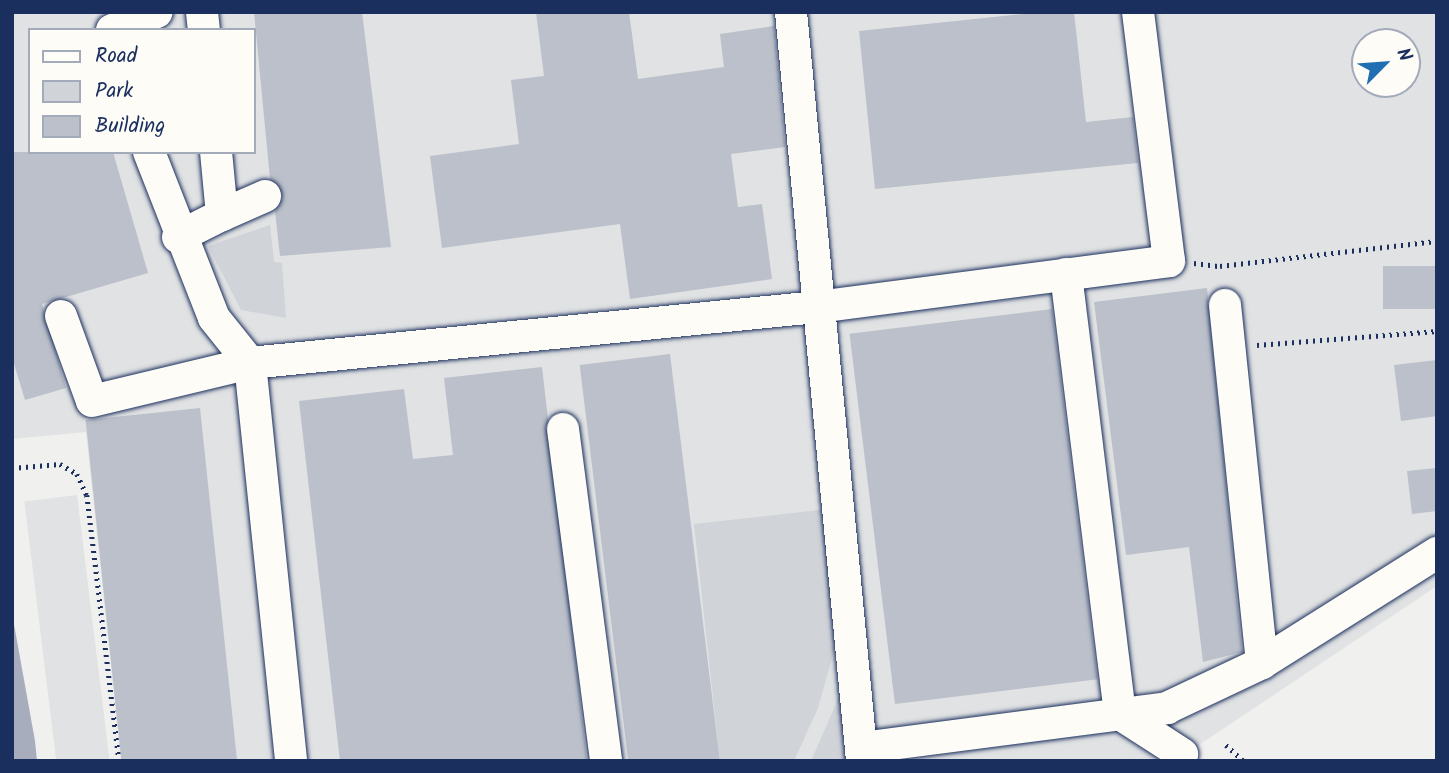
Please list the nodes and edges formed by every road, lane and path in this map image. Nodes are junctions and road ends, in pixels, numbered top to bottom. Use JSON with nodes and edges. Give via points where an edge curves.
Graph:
{"nodes":[{"id":1,"x":157,"y":12,"type":"edge"},
{"id":2,"x":790,"y":12,"type":"edge"},
{"id":3,"x":1138,"y":12,"type":"edge"},
{"id":4,"x":115,"y":28,"type":"edge"},
{"id":5,"x":150,"y":154,"type":"edge"},
{"id":6,"x":216,"y":154,"type":"edge"},
{"id":7,"x":265,"y":196,"type":"dead end"},
{"id":8,"x":222,"y":215,"type":"junction"},
{"id":9,"x":178,"y":237,"type":"junction"},
{"id":10,"x":1437,"y":241,"type":"edge"},
{"id":11,"x":1168,"y":261,"type":"junction"},
{"id":12,"x":1066,"y":274,"type":"junction"},
{"id":13,"x":1225,"y":305,"type":"dead end"},
{"id":14,"x":817,"y":307,"type":"junction"},
{"id":15,"x":61,"y":316,"type":"dead end"},
{"id":16,"x":1437,"y":331,"type":"edge"},
{"id":17,"x":1229,"y":343,"type":"junction"},
{"id":18,"x":250,"y":363,"type":"junction"},
{"id":19,"x":563,"y":429,"type":"dead end"},
{"id":20,"x":12,"y":468,"type":"edge"},
{"id":21,"x":1437,"y":553,"type":"edge"},
{"id":22,"x":1262,"y":663,"type":"junction"},
{"id":23,"x":1121,"y":714,"type":"junction"},
{"id":24,"x":1226,"y":745,"type":"dead end"},
{"id":25,"x":1182,"y":754,"type":"dead end"},
{"id":26,"x":862,"y":755,"type":"edge"},
{"id":27,"x":118,"y":761,"type":"edge"},
{"id":28,"x":291,"y":761,"type":"edge"},
{"id":29,"x":606,"y":761,"type":"edge"},
{"id":30,"x":1244,"y":761,"type":"edge"}],
"edges":[{"from":1,"to":4,"type":"lane"},
{"from":2,"to":14,"type":"lane"},
{"from":3,"to":11,"type":"lane"},
{"from":5,"to":9,"type":"lane"},
{"from":6,"to":8,"type":"lane"},
{"from":7,"to":8,"type":"lane"},
{"from":8,"to":9,"type":"lane"},
{"from":9,"to":18,"type":"lane","via":[[214,318]]},
{"from":10,"to":11,"type":"path","via":[[1220,266]]},
{"from":11,"to":12,"type":"lane"},
{"from":12,"to":14,"type":"lane"},
{"from":12,"to":23,"type":"lane"},
{"from":13,"to":17,"type":"lane"},
{"from":14,"to":18,"type":"lane"},
{"from":14,"to":26,"type":"lane"},
{"from":15,"to":18,"type":"lane","via":[[92,401]]},
{"from":16,"to":17,"type":"path","via":[[1331,344]]},
{"from":17,"to":22,"type":"lane"},
{"from":18,"to":28,"type":"lane"},
{"from":19,"to":29,"type":"lane"},
{"from":20,"to":27,"type":"path","via":[[60,464],[77,474],[87,495]]},
{"from":21,"to":22,"type":"lane"},
{"from":22,"to":23,"type":"lane","via":[[1167,708]]},
{"from":23,"to":25,"type":"lane"},
{"from":23,"to":26,"type":"lane"},
{"from":24,"to":30,"type":"path"}]}
